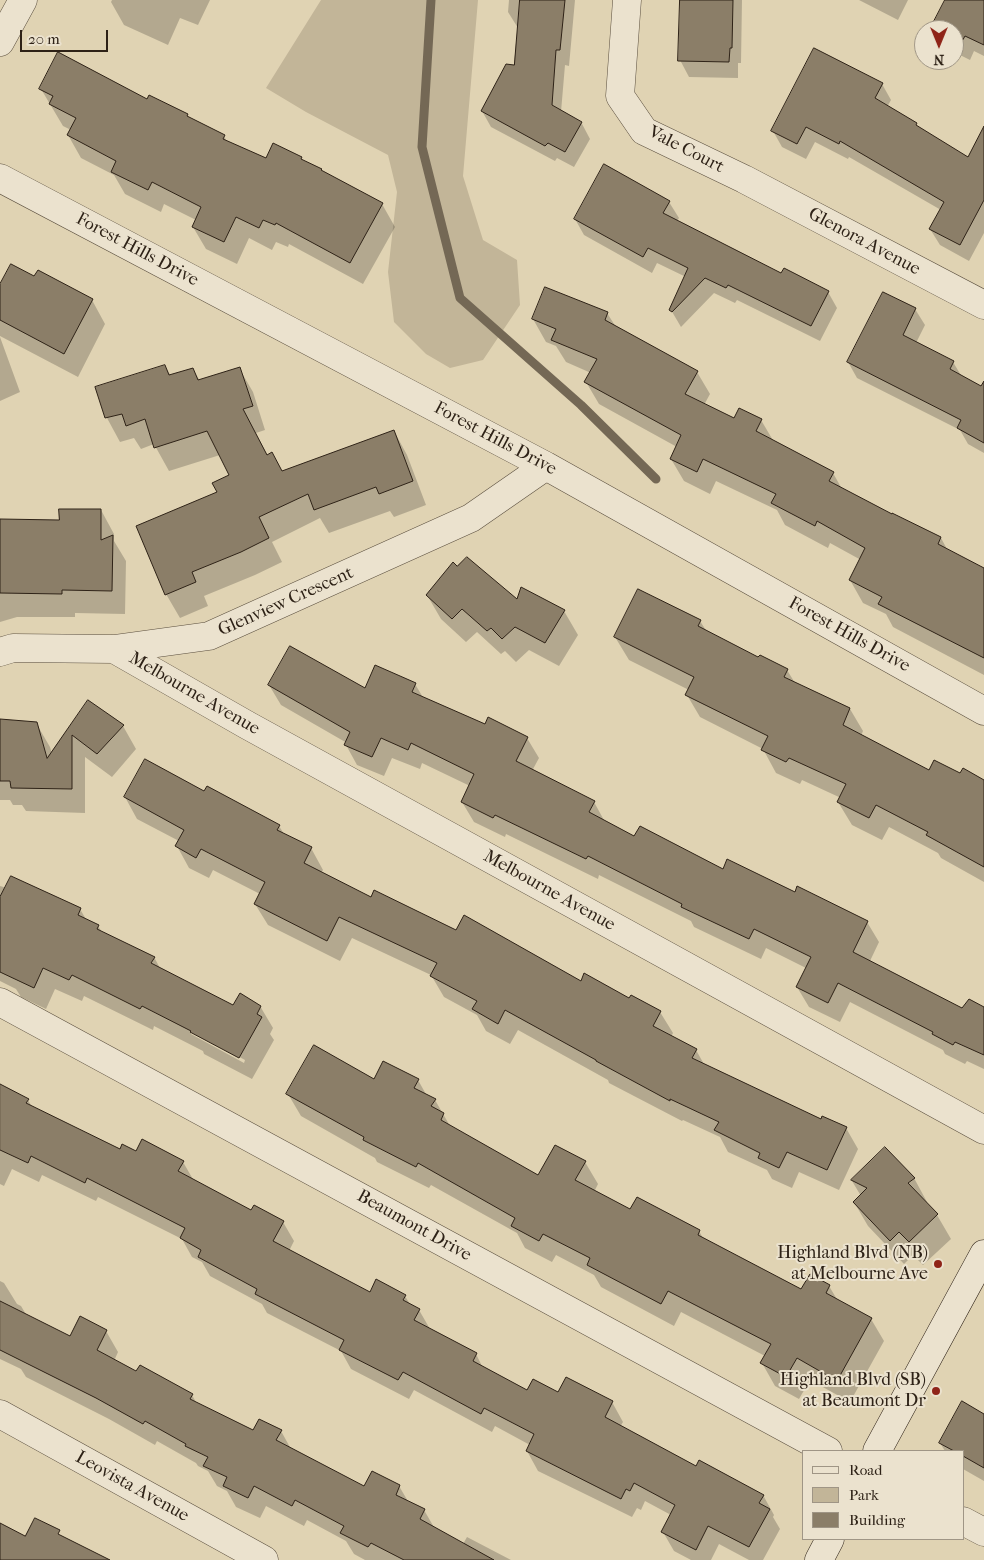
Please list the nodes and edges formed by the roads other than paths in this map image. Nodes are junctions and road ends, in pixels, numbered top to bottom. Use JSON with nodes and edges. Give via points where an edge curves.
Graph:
{"nodes":[{"id":1,"x":23,"y":0,"type":"edge"},
{"id":2,"x":627,"y":0,"type":"edge"},
{"id":3,"x":0,"y":42,"type":"edge"},
{"id":4,"x":0,"y":178,"type":"edge"},
{"id":5,"x":744,"y":179,"type":"joint"},
{"id":6,"x":984,"y":306,"type":"edge"},
{"id":7,"x":546,"y":466,"type":"junction"},
{"id":8,"x":114,"y":649,"type":"junction"},
{"id":9,"x":0,"y":652,"type":"edge"},
{"id":10,"x":984,"y":711,"type":"edge"},
{"id":11,"x":0,"y":1002,"type":"edge"},
{"id":12,"x":984,"y":1130,"type":"edge"},
{"id":13,"x":984,"y":1254,"type":"edge"},
{"id":14,"x":0,"y":1414,"type":"edge"},
{"id":15,"x":826,"y":1450,"type":"edge"},
{"id":16,"x":878,"y":1450,"type":"edge"},
{"id":17,"x":964,"y":1522,"type":"edge"},
{"id":18,"x":984,"y":1532,"type":"edge"},
{"id":19,"x":829,"y":1540,"type":"edge"},
{"id":20,"x":264,"y":1560,"type":"edge"},
{"id":21,"x":818,"y":1560,"type":"edge"}],
"edges":[{"from":1,"to":3,"type":"street"},
{"from":2,"to":5,"type":"street","name":"Vale Court","via":[[620,96],[644,131]]},
{"from":4,"to":7,"type":"street","name":"Forest Hills Drive"},
{"from":5,"to":6,"type":"street","name":"Glenora Avenue"},
{"from":7,"to":8,"type":"street","name":"Glenview Crescent","via":[[471,518],[209,636]]},
{"from":7,"to":10,"type":"street","name":"Forest Hills Drive"},
{"from":8,"to":9,"type":"street","name":"Glenview Crescent","via":[[13,648]]},
{"from":8,"to":12,"type":"street","name":"Melbourne Avenue"},
{"from":11,"to":15,"type":"street","name":"Beaumont Drive"},
{"from":13,"to":16,"type":"street"},
{"from":14,"to":20,"type":"street","name":"Leovista Avenue"},
{"from":17,"to":18,"type":"street"},
{"from":19,"to":21,"type":"street"}]}
